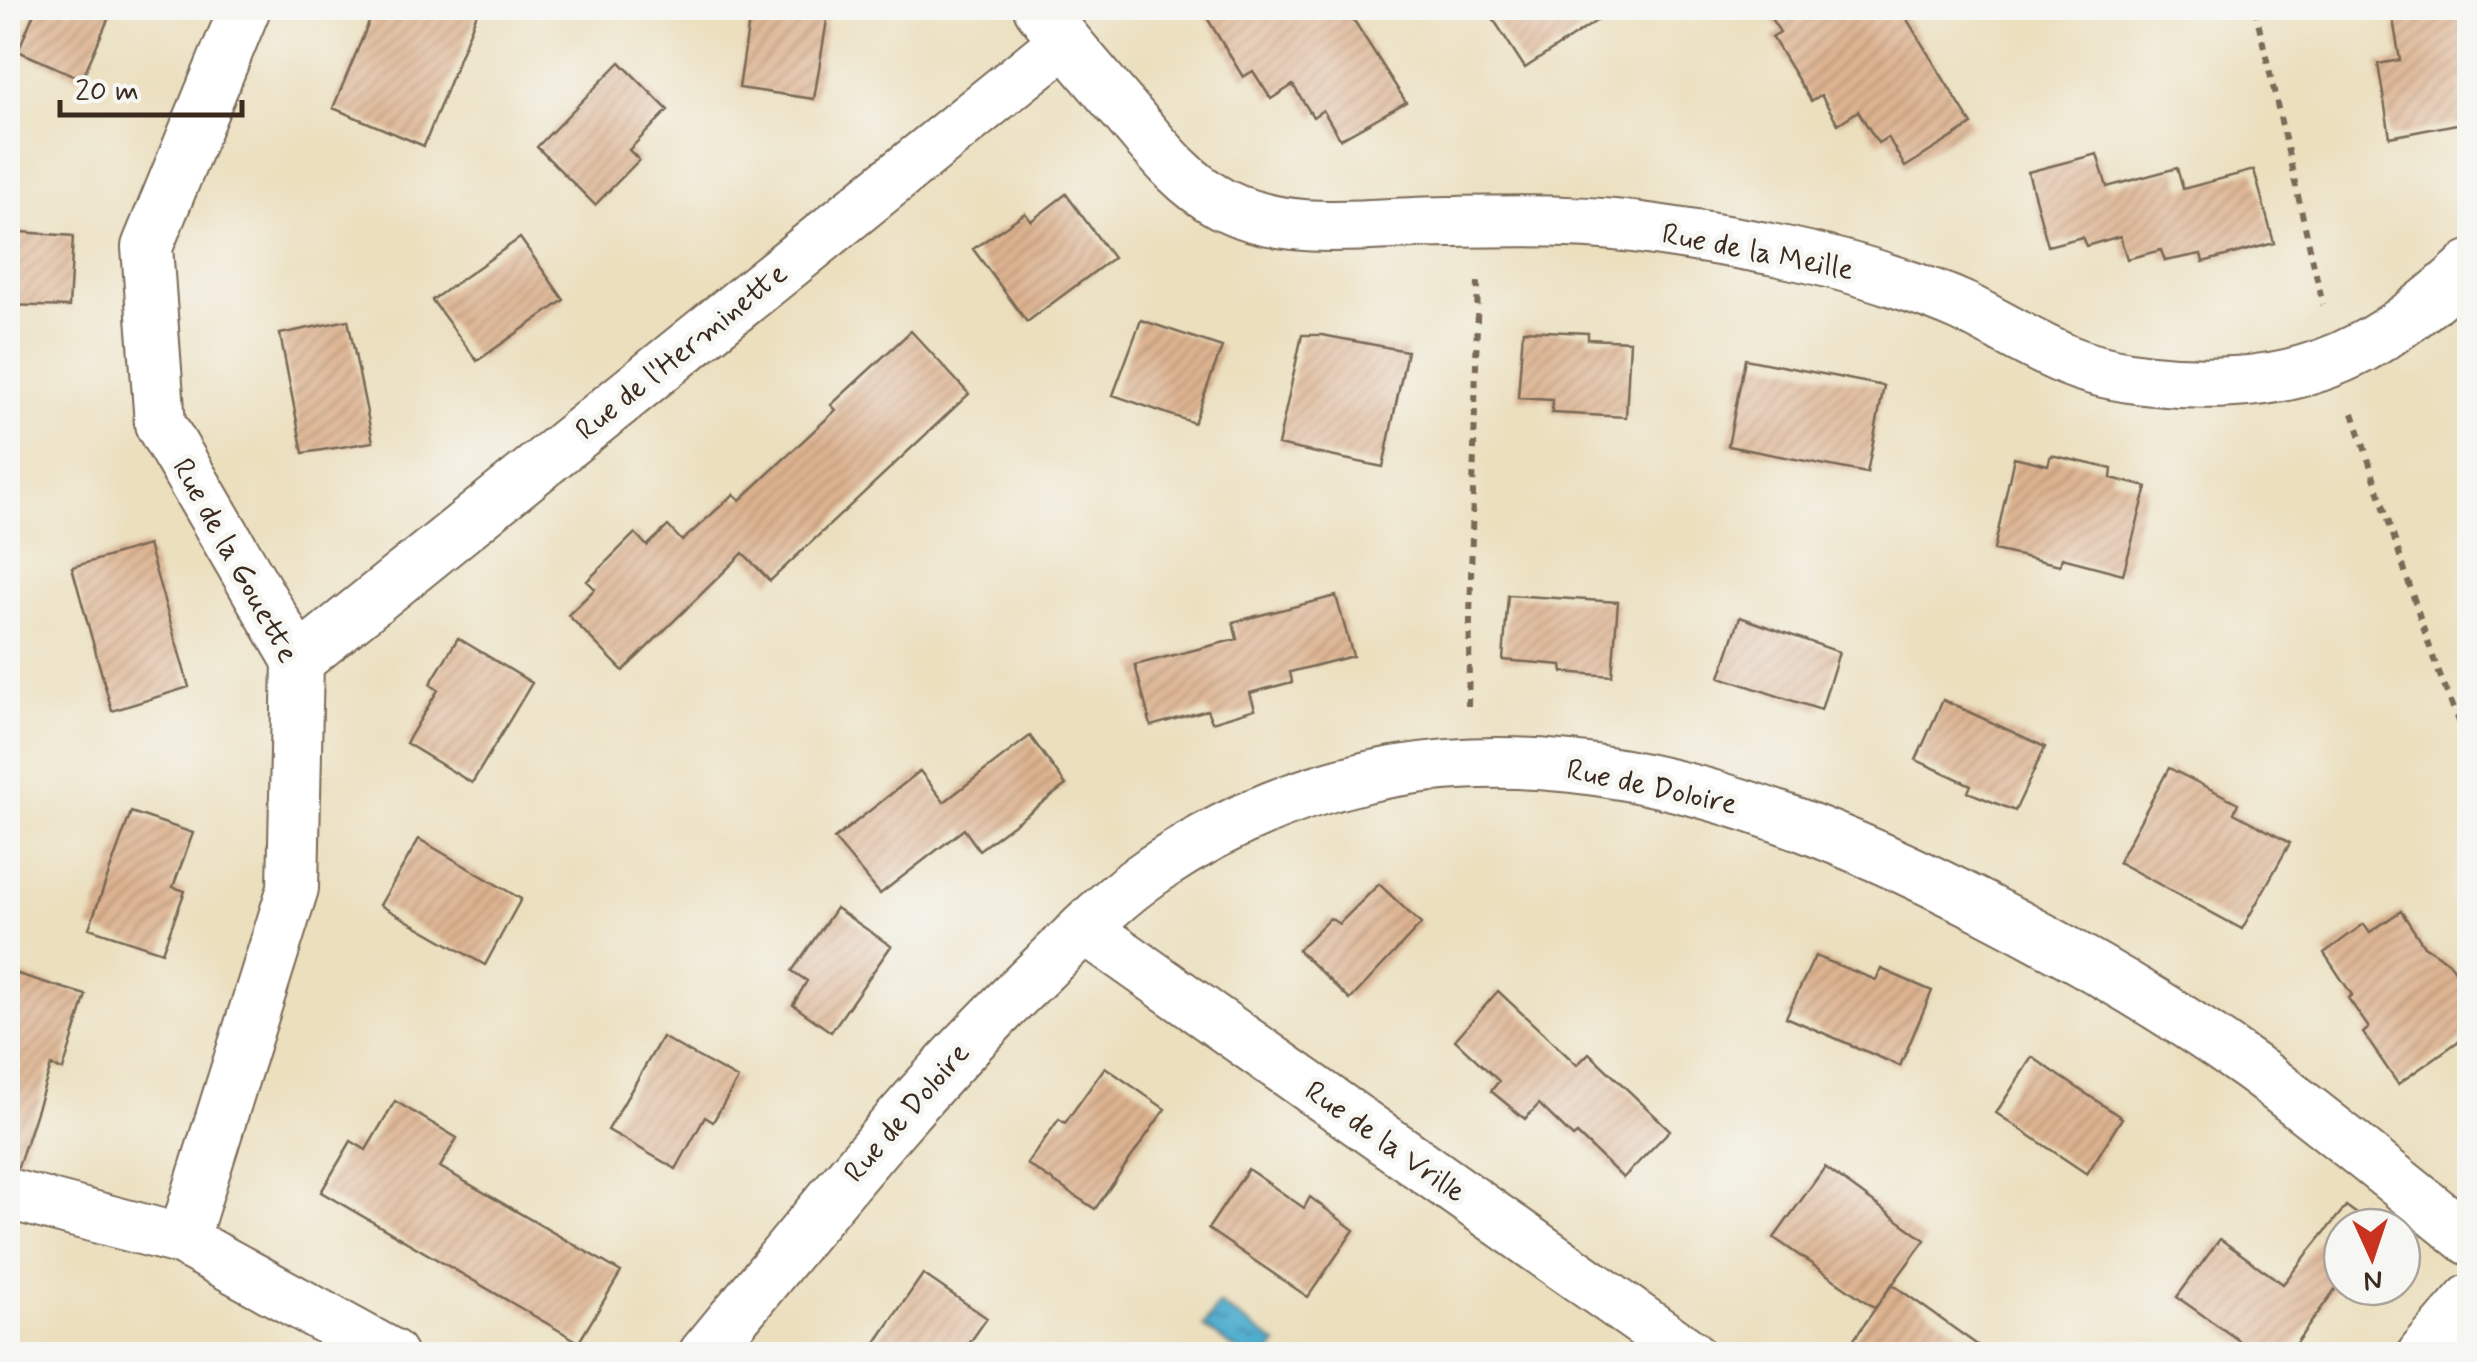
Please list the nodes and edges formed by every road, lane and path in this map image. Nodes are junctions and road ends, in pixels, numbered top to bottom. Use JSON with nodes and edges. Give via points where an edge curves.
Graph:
{"nodes":[{"id":1,"x":244,"y":8,"type":"edge"},
{"id":2,"x":1052,"y":24,"type":"edge"},
{"id":3,"x":1480,"y":223,"type":"junction"},
{"id":4,"x":2470,"y":266,"type":"edge"},
{"id":5,"x":298,"y":662,"type":"junction"},
{"id":6,"x":1466,"y":762,"type":"junction"},
{"id":7,"x":1084,"y":928,"type":"junction"},
{"id":8,"x":8,"y":1194,"type":"edge"},
{"id":9,"x":183,"y":1240,"type":"junction"},
{"id":10,"x":2470,"y":1240,"type":"edge"},
{"id":11,"x":2470,"y":1300,"type":"edge"},
{"id":12,"x":391,"y":1354,"type":"edge"},
{"id":13,"x":707,"y":1354,"type":"edge"},
{"id":14,"x":1689,"y":1354,"type":"edge"},
{"id":15,"x":2423,"y":1354,"type":"edge"}],
"edges":[{"from":1,"to":5,"type":"street","name":"Rue de la Gouette","via":[[147,246],[160,424]]},
{"from":2,"to":3,"type":"street","name":"Rue de la Meille","via":[[1179,173],[1222,204],[1273,222],[1327,227]]},
{"from":2,"to":5,"type":"street","name":"Rue de l'Herminette"},
{"from":3,"to":4,"type":"street","name":"Rue de la Meille","via":[[1650,229],[1828,260],[1958,305],[2071,362],[2187,383],[2288,375],[2336,362],[2386,336]]},
{"from":3,"to":6,"type":"path"},
{"from":5,"to":9,"type":"street","name":"Rue de la Gouette","via":[[293,888]]},
{"from":6,"to":7,"type":"street","name":"Rue de Doloire","via":[[1363,776],[1272,807],[1148,873]]},
{"from":6,"to":10,"type":"street","name":"Rue de Doloire","via":[[1602,768],[1726,798],[1898,864],[2073,954],[2249,1066]]},
{"from":7,"to":13,"type":"street","name":"Rue de Doloire","via":[[888,1128]]},
{"from":7,"to":14,"type":"street","name":"Rue de la Vrille"},
{"from":8,"to":9,"type":"street"},
{"from":9,"to":12,"type":"street"},
{"from":11,"to":15,"type":"street"}]}
